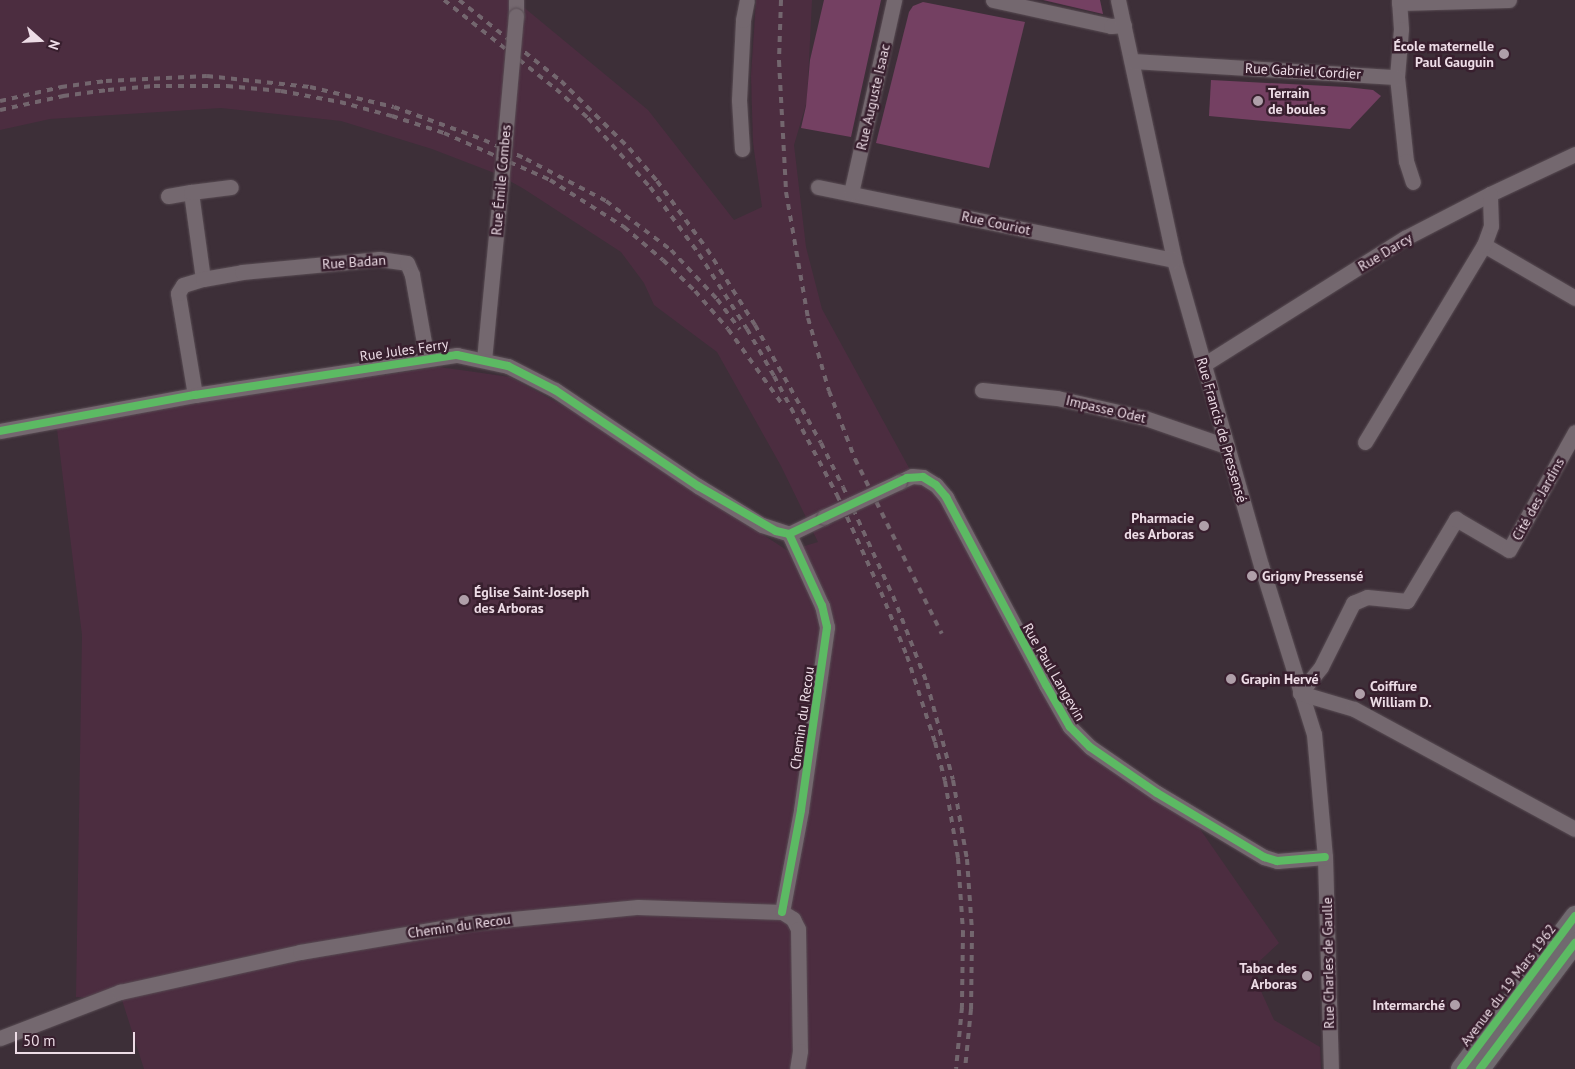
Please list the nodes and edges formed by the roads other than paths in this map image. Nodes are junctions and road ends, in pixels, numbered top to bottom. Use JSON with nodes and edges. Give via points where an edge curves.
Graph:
{"nodes":[{"id":1,"x":516,"y":0,"type":"edge"},
{"id":2,"x":747,"y":0,"type":"edge"},
{"id":3,"x":894,"y":0,"type":"edge"},
{"id":4,"x":994,"y":0,"type":"edge"},
{"id":5,"x":1118,"y":0,"type":"edge"},
{"id":6,"x":1463,"y":0,"type":"edge"},
{"id":7,"x":1509,"y":0,"type":"edge"},
{"id":8,"x":1399,"y":2,"type":"edge"},
{"id":9,"x":1124,"y":25,"type":"junction"},
{"id":10,"x":1132,"y":61,"type":"junction"},
{"id":11,"x":1397,"y":77,"type":"junction"},
{"id":12,"x":742,"y":149,"type":"dead end"},
{"id":13,"x":1575,"y":154,"type":"edge"},
{"id":14,"x":1413,"y":182,"type":"dead end"},
{"id":15,"x":818,"y":186,"type":"dead end"},
{"id":16,"x":231,"y":187,"type":"dead end"},
{"id":17,"x":191,"y":192,"type":"junction"},
{"id":18,"x":851,"y":193,"type":"junction"},
{"id":19,"x":1490,"y":194,"type":"junction"},
{"id":20,"x":168,"y":196,"type":"dead end"},
{"id":21,"x":1484,"y":245,"type":"junction"},
{"id":22,"x":1174,"y":260,"type":"junction"},
{"id":23,"x":203,"y":279,"type":"junction"},
{"id":24,"x":1575,"y":298,"type":"edge"},
{"id":25,"x":428,"y":359,"type":"junction"},
{"id":26,"x":484,"y":360,"type":"junction"},
{"id":27,"x":1203,"y":365,"type":"junction"},
{"id":28,"x":982,"y":390,"type":"dead end"},
{"id":29,"x":195,"y":395,"type":"junction"},
{"id":30,"x":0,"y":431,"type":"edge"},
{"id":31,"x":1575,"y":432,"type":"edge"},
{"id":32,"x":1364,"y":442,"type":"dead end"},
{"id":33,"x":1226,"y":446,"type":"junction"},
{"id":34,"x":789,"y":534,"type":"junction"},
{"id":35,"x":1300,"y":693,"type":"junction"},
{"id":36,"x":1575,"y":829,"type":"edge"},
{"id":37,"x":1325,"y":857,"type":"junction"},
{"id":38,"x":782,"y":912,"type":"junction"},
{"id":39,"x":1575,"y":916,"type":"edge"},
{"id":40,"x":1575,"y":943,"type":"edge"},
{"id":41,"x":0,"y":1038,"type":"edge"},
{"id":42,"x":797,"y":1069,"type":"edge"},
{"id":43,"x":1331,"y":1069,"type":"edge"},
{"id":44,"x":1461,"y":1069,"type":"edge"},
{"id":45,"x":1480,"y":1069,"type":"edge"}],
"edges":[{"from":1,"to":26,"type":"street","name":"Rue Émile Combes","bridge":true},
{"from":2,"to":12,"type":"street","via":[[739,100]]},
{"from":3,"to":18,"type":"street","name":"Rue Auguste Isaac"},
{"from":4,"to":9,"type":"street","via":[[1111,26]]},
{"from":5,"to":9,"type":"street","name":"Rue Francis de Pressensé"},
{"from":6,"to":7,"type":"street"},
{"from":6,"to":8,"type":"street"},
{"from":8,"to":11,"type":"street","via":[[1401,29]]},
{"from":9,"to":10,"type":"street","name":"Rue Francis de Pressensé"},
{"from":10,"to":11,"type":"street","name":"Rue Gabriel Cordier"},
{"from":10,"to":22,"type":"street","name":"Rue Francis de Pressensé"},
{"from":11,"to":14,"type":"street","via":[[1406,161]]},
{"from":13,"to":19,"type":"street","name":"Rue Darcy"},
{"from":15,"to":18,"type":"street","name":"Rue Couriot"},
{"from":16,"to":17,"type":"street"},
{"from":17,"to":20,"type":"street"},
{"from":17,"to":23,"type":"street"},
{"from":18,"to":22,"type":"street","name":"Rue Couriot"},
{"from":19,"to":21,"type":"street","via":[[1491,226]]},
{"from":19,"to":27,"type":"street","name":"Rue Darcy","via":[[1405,238]]},
{"from":21,"to":24,"type":"street"},
{"from":21,"to":32,"type":"street"},
{"from":22,"to":27,"type":"street","name":"Rue Francis de Pressensé"},
{"from":23,"to":25,"type":"street","name":"Rue Badan","via":[[250,271],[379,259],[407,263]]},
{"from":23,"to":29,"type":"street","name":"Rue Badan","via":[[183,285],[178,293]]},
{"from":25,"to":26,"type":"street","name":"Rue Jules Ferry","via":[[457,355]]},
{"from":25,"to":29,"type":"street","name":"Rue Jules Ferry"},
{"from":26,"to":34,"type":"street","name":"Rue Jules Ferry","via":[[508,366],[555,390],[698,486],[762,525]]},
{"from":27,"to":33,"type":"street","name":"Rue Francis de Pressensé"},
{"from":28,"to":33,"type":"street","name":"Impasse Odet","via":[[1057,398],[1145,418]]},
{"from":29,"to":30,"type":"street","name":"Rue Jules Ferry"},
{"from":31,"to":35,"type":"street","name":"Cité des Jardins","via":[[1509,550],[1456,519],[1407,600],[1367,597],[1353,602],[1321,667]]},
{"from":33,"to":35,"type":"street","name":"Rue Francis de Pressensé"},
{"from":34,"to":37,"type":"street","name":"Rue Paul Langevin","bridge":true,"via":[[912,476],[923,477],[946,497],[1070,727],[1090,747],[1157,793],[1264,857],[1277,861]]},
{"from":34,"to":38,"type":"street","name":"Chemin du Recou","via":[[822,606],[827,627],[801,810]]},
{"from":35,"to":36,"type":"street","via":[[1354,709]]},
{"from":35,"to":37,"type":"street","name":"Rue Francis de Pressensé","via":[[1314,734]]},
{"from":37,"to":43,"type":"street","name":"Rue Charles de Gaulle"},
{"from":38,"to":41,"type":"street","name":"Chemin du Recou","via":[[638,906],[471,923],[387,936],[120,992]]},
{"from":38,"to":42,"type":"street","via":[[793,919],[798,929],[800,1051]]},
{"from":39,"to":44,"type":"main road","name":"Avenue du 19 Mars 1962"},
{"from":40,"to":45,"type":"main road","name":"Avenue du 19 Mars 1962"}]}
